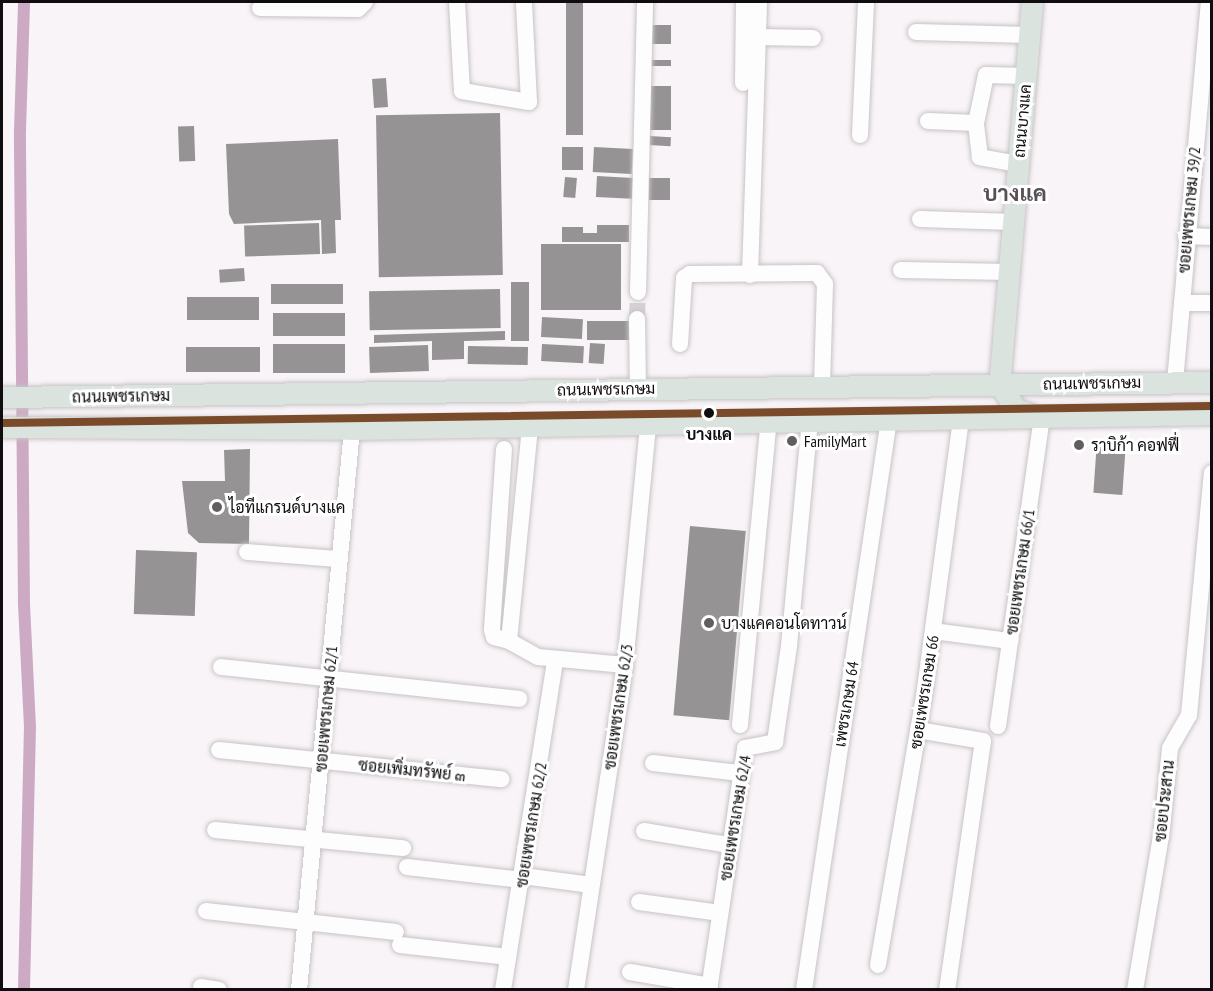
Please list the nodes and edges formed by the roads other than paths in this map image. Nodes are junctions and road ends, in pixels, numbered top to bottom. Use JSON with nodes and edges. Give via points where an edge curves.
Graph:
{"nodes":[{"id":1,"x":365,"y":2,"type":"edge"},
{"id":2,"x":457,"y":2,"type":"edge"},
{"id":3,"x":524,"y":2,"type":"edge"},
{"id":4,"x":645,"y":2,"type":"edge"},
{"id":5,"x":744,"y":2,"type":"edge"},
{"id":6,"x":759,"y":2,"type":"edge"},
{"id":7,"x":866,"y":2,"type":"edge"},
{"id":8,"x":1032,"y":2,"type":"edge"},
{"id":9,"x":1209,"y":2,"type":"edge"},
{"id":10,"x":260,"y":8,"type":"dead end"},
{"id":11,"x":916,"y":32,"type":"dead end"},
{"id":12,"x":1029,"y":35,"type":"junction"},
{"id":13,"x":758,"y":37,"type":"junction"},
{"id":14,"x":813,"y":38,"type":"dead end"},
{"id":15,"x":1026,"y":76,"type":"junction"},
{"id":16,"x":743,"y":83,"type":"dead end"},
{"id":17,"x":928,"y":122,"type":"dead end"},
{"id":18,"x":976,"y":123,"type":"junction"},
{"id":19,"x":860,"y":135,"type":"dead end"},
{"id":20,"x":1018,"y":164,"type":"junction"},
{"id":21,"x":920,"y":219,"type":"dead end"},
{"id":22,"x":1013,"y":222,"type":"junction"},
{"id":23,"x":1186,"y":236,"type":"junction"},
{"id":24,"x":1212,"y":237,"type":"edge"},
{"id":25,"x":901,"y":270,"type":"dead end"},
{"id":26,"x":1009,"y":272,"type":"junction"},
{"id":27,"x":750,"y":275,"type":"junction"},
{"id":28,"x":638,"y":292,"type":"tunnel mouth"},
{"id":29,"x":1182,"y":303,"type":"junction"},
{"id":30,"x":1212,"y":303,"type":"edge"},
{"id":31,"x":637,"y":319,"type":"tunnel mouth"},
{"id":32,"x":680,"y":344,"type":"dead end"},
{"id":33,"x":1175,"y":382,"type":"junction"},
{"id":34,"x":1212,"y":382,"type":"edge"},
{"id":35,"x":999,"y":384,"type":"junction"},
{"id":36,"x":822,"y":387,"type":"junction"},
{"id":37,"x":638,"y":389,"type":"junction"},
{"id":38,"x":2,"y":397,"type":"edge"},
{"id":39,"x":1212,"y":414,"type":"edge"},
{"id":40,"x":1042,"y":417,"type":"junction"},
{"id":41,"x":961,"y":418,"type":"junction"},
{"id":42,"x":889,"y":419,"type":"junction"},
{"id":43,"x":810,"y":420,"type":"junction"},
{"id":44,"x":769,"y":421,"type":"junction"},
{"id":45,"x":648,"y":424,"type":"junction"},
{"id":46,"x":2,"y":427,"type":"edge"},
{"id":47,"x":530,"y":427,"type":"junction"},
{"id":48,"x":352,"y":429,"type":"junction"},
{"id":49,"x":504,"y":449,"type":"dead end"},
{"id":50,"x":1212,"y":473,"type":"edge"},
{"id":51,"x":247,"y":552,"type":"dead end"},
{"id":52,"x":339,"y":559,"type":"junction"},
{"id":53,"x":496,"y":564,"type":"junction"},
{"id":54,"x":516,"y":565,"type":"junction"},
{"id":55,"x":493,"y":606,"type":"junction"},
{"id":56,"x":512,"y":606,"type":"junction"},
{"id":57,"x":933,"y":631,"type":"junction"},
{"id":58,"x":509,"y":641,"type":"junction"},
{"id":59,"x":1010,"y":641,"type":"junction"},
{"id":60,"x":555,"y":661,"type":"junction"},
{"id":61,"x":625,"y":664,"type":"junction"},
{"id":62,"x":221,"y":667,"type":"dead end"},
{"id":63,"x":329,"y":678,"type":"junction"},
{"id":64,"x":519,"y":699,"type":"dead end"},
{"id":65,"x":740,"y":724,"type":"dead end"},
{"id":66,"x":998,"y":726,"type":"dead end"},
{"id":67,"x":918,"y":730,"type":"junction"},
{"id":68,"x":219,"y":750,"type":"dead end"},
{"id":69,"x":322,"y":760,"type":"junction"},
{"id":70,"x":653,"y":763,"type":"dead end"},
{"id":71,"x":740,"y":773,"type":"junction"},
{"id":72,"x":502,"y":778,"type":"dead end"},
{"id":73,"x":215,"y":830,"type":"dead end"},
{"id":74,"x":644,"y":831,"type":"dead end"},
{"id":75,"x":316,"y":840,"type":"junction"},
{"id":76,"x":729,"y":845,"type":"junction"},
{"id":77,"x":403,"y":848,"type":"dead end"},
{"id":78,"x":407,"y":867,"type":"dead end"},
{"id":79,"x":522,"y":878,"type":"junction"},
{"id":80,"x":591,"y":885,"type":"junction"},
{"id":81,"x":639,"y":902,"type":"dead end"},
{"id":82,"x":206,"y":911,"type":"dead end"},
{"id":83,"x":720,"y":913,"type":"junction"},
{"id":84,"x":307,"y":922,"type":"junction"},
{"id":85,"x":508,"y":957,"type":"junction"},
{"id":86,"x":878,"y":965,"type":"dead end"},
{"id":87,"x":630,"y":972,"type":"dead end"},
{"id":88,"x":201,"y":987,"type":"dead end"},
{"id":89,"x":709,"y":988,"type":"edge"},
{"id":90,"x":219,"y":990,"type":"edge"},
{"id":91,"x":299,"y":990,"type":"edge"},
{"id":92,"x":503,"y":990,"type":"edge"},
{"id":93,"x":576,"y":990,"type":"edge"},
{"id":94,"x":804,"y":990,"type":"edge"},
{"id":95,"x":947,"y":990,"type":"edge"},
{"id":96,"x":1135,"y":990,"type":"edge"}],
"edges":[{"from":1,"to":10,"type":"street","via":[[358,9]]},
{"from":2,"to":3,"type":"street","via":[[462,91],[529,102]]},
{"from":4,"to":28,"type":"street"},
{"from":5,"to":16,"type":"street"},
{"from":6,"to":13,"type":"street"},
{"from":7,"to":19,"type":"street"},
{"from":8,"to":12,"type":"main road","name":"ถนนบางแค"},
{"from":9,"to":23,"type":"street","name":"ซอยเพชรเกษม 39/2"},
{"from":11,"to":12,"type":"street"},
{"from":12,"to":15,"type":"main road","name":"ถนนบางแค"},
{"from":13,"to":14,"type":"street"},
{"from":13,"to":27,"type":"street"},
{"from":15,"to":18,"type":"street","via":[[986,75]]},
{"from":15,"to":20,"type":"main road","name":"ถนนบางแค"},
{"from":17,"to":18,"type":"street"},
{"from":18,"to":20,"type":"street","via":[[980,158]]},
{"from":20,"to":22,"type":"main road","name":"ถนนบางแค"},
{"from":21,"to":22,"type":"street"},
{"from":22,"to":26,"type":"main road","name":"ถนนบางแค"},
{"from":23,"to":24,"type":"street"},
{"from":23,"to":29,"type":"street","name":"ซอยเพชรเกษม 39/2"},
{"from":25,"to":26,"type":"street"},
{"from":26,"to":35,"type":"main road","name":"ถนนบางแค"},
{"from":27,"to":32,"type":"street","via":[[695,273],[684,278]]},
{"from":27,"to":36,"type":"street","via":[[817,273],[823,277]]},
{"from":29,"to":30,"type":"street"},
{"from":29,"to":33,"type":"street","name":"ซอยเพชรเกษม 39/2"},
{"from":31,"to":37,"type":"street"},
{"from":33,"to":34,"type":"main road","name":"ถนนเพชรเกษม"},
{"from":33,"to":35,"type":"main road","name":"ถนนเพชรเกษม"},
{"from":35,"to":36,"type":"main road","name":"ถนนเพชรเกษม"},
{"from":35,"to":40,"type":"main road","via":[[1016,409]]},
{"from":36,"to":37,"type":"main road","name":"ถนนเพชรเกษม"},
{"from":37,"to":38,"type":"main road","name":"ถนนเพชรเกษม"},
{"from":39,"to":40,"type":"main road","name":"ถนนเพชรเกษม"},
{"from":40,"to":41,"type":"main road","name":"ถนนเพชรเกษม"},
{"from":40,"to":59,"type":"street","name":"ซอยเพชรเกษม 66/1"},
{"from":41,"to":42,"type":"main road","name":"ถนนเพชรเกษม"},
{"from":41,"to":57,"type":"street","name":"ซอยเพชรเกษม 66"},
{"from":42,"to":43,"type":"main road","name":"ถนนเพชรเกษม"},
{"from":42,"to":94,"type":"street","name":"เพชรเกษม 64"},
{"from":43,"to":44,"type":"main road","name":"ถนนเพชรเกษม"},
{"from":43,"to":71,"type":"street","name":"ซอยเพชรเกษม 62/4","via":[[789,646],[775,742],[746,747]]},
{"from":44,"to":45,"type":"main road","name":"ถนนเพชรเกษม"},
{"from":44,"to":65,"type":"street"},
{"from":45,"to":47,"type":"main road","name":"ถนนเพชรเกษม"},
{"from":45,"to":61,"type":"street","name":"ซอยเพชรเกษม 62/3"},
{"from":46,"to":48,"type":"main road","name":"ถนนเพชรเกษม"},
{"from":47,"to":48,"type":"main road","name":"ถนนเพชรเกษม"},
{"from":47,"to":54,"type":"street"},
{"from":48,"to":52,"type":"street","name":"ซอยเพชรเกษม 62/1"},
{"from":49,"to":53,"type":"street"},
{"from":50,"to":96,"type":"street","name":"ซอยประสาน","via":[[1189,715],[1170,748],[1161,837]]},
{"from":51,"to":52,"type":"street"},
{"from":52,"to":63,"type":"street","name":"ซอยเพชรเกษม 62/1"},
{"from":53,"to":54,"type":"street"},
{"from":53,"to":55,"type":"street"},
{"from":54,"to":56,"type":"street"},
{"from":55,"to":56,"type":"street"},
{"from":55,"to":58,"type":"street","via":[[492,635]]},
{"from":56,"to":58,"type":"street"},
{"from":57,"to":59,"type":"street"},
{"from":57,"to":67,"type":"street","name":"ซอยเพชรเกษม 66"},
{"from":58,"to":60,"type":"street","via":[[521,651]]},
{"from":59,"to":66,"type":"street","name":"ซอยเพชรเกษม 66/1"},
{"from":60,"to":61,"type":"street"},
{"from":60,"to":79,"type":"street","name":"ซอยเพชรเกษม 62/2"},
{"from":61,"to":80,"type":"street","name":"ซอยเพชรเกษม 62/3"},
{"from":62,"to":63,"type":"street"},
{"from":63,"to":64,"type":"street"},
{"from":63,"to":69,"type":"street","name":"ซอยเพชรเกษม 62/1"},
{"from":67,"to":86,"type":"street","name":"ซอยเพชรเกษม 66"},
{"from":67,"to":95,"type":"street","via":[[983,741]]},
{"from":68,"to":69,"type":"street","name":"ซอยเพิ่มทรัพย์ ๓"},
{"from":69,"to":72,"type":"street","name":"ซอยเพิ่มทรัพย์ ๓"},
{"from":69,"to":75,"type":"street","name":"ซอยเพชรเกษม 62/1"},
{"from":70,"to":71,"type":"street"},
{"from":71,"to":76,"type":"street","name":"ซอยเพชรเกษม 62/4"},
{"from":73,"to":75,"type":"street"},
{"from":74,"to":76,"type":"street"},
{"from":75,"to":77,"type":"street"},
{"from":75,"to":84,"type":"street","name":"ซอยเพชรเกษม 62/1"},
{"from":76,"to":83,"type":"street","name":"ซอยเพชรเกษม 62/4"},
{"from":78,"to":79,"type":"street"},
{"from":79,"to":80,"type":"street"},
{"from":79,"to":85,"type":"street","name":"ซอยเพชรเกษม 62/2"},
{"from":80,"to":93,"type":"street","name":"ซอยเพชรเกษม 62/3"},
{"from":81,"to":83,"type":"street"},
{"from":82,"to":84,"type":"street"},
{"from":83,"to":89,"type":"street","name":"ซอยเพชรเกษม 62/4"},
{"from":84,"to":85,"type":"street"},
{"from":84,"to":91,"type":"street","name":"ซอยเพชรเกษม 62/1"},
{"from":85,"to":92,"type":"street","name":"ซอยเพชรเกษม 62/2"},
{"from":87,"to":89,"type":"street"},
{"from":88,"to":90,"type":"street"}]}
